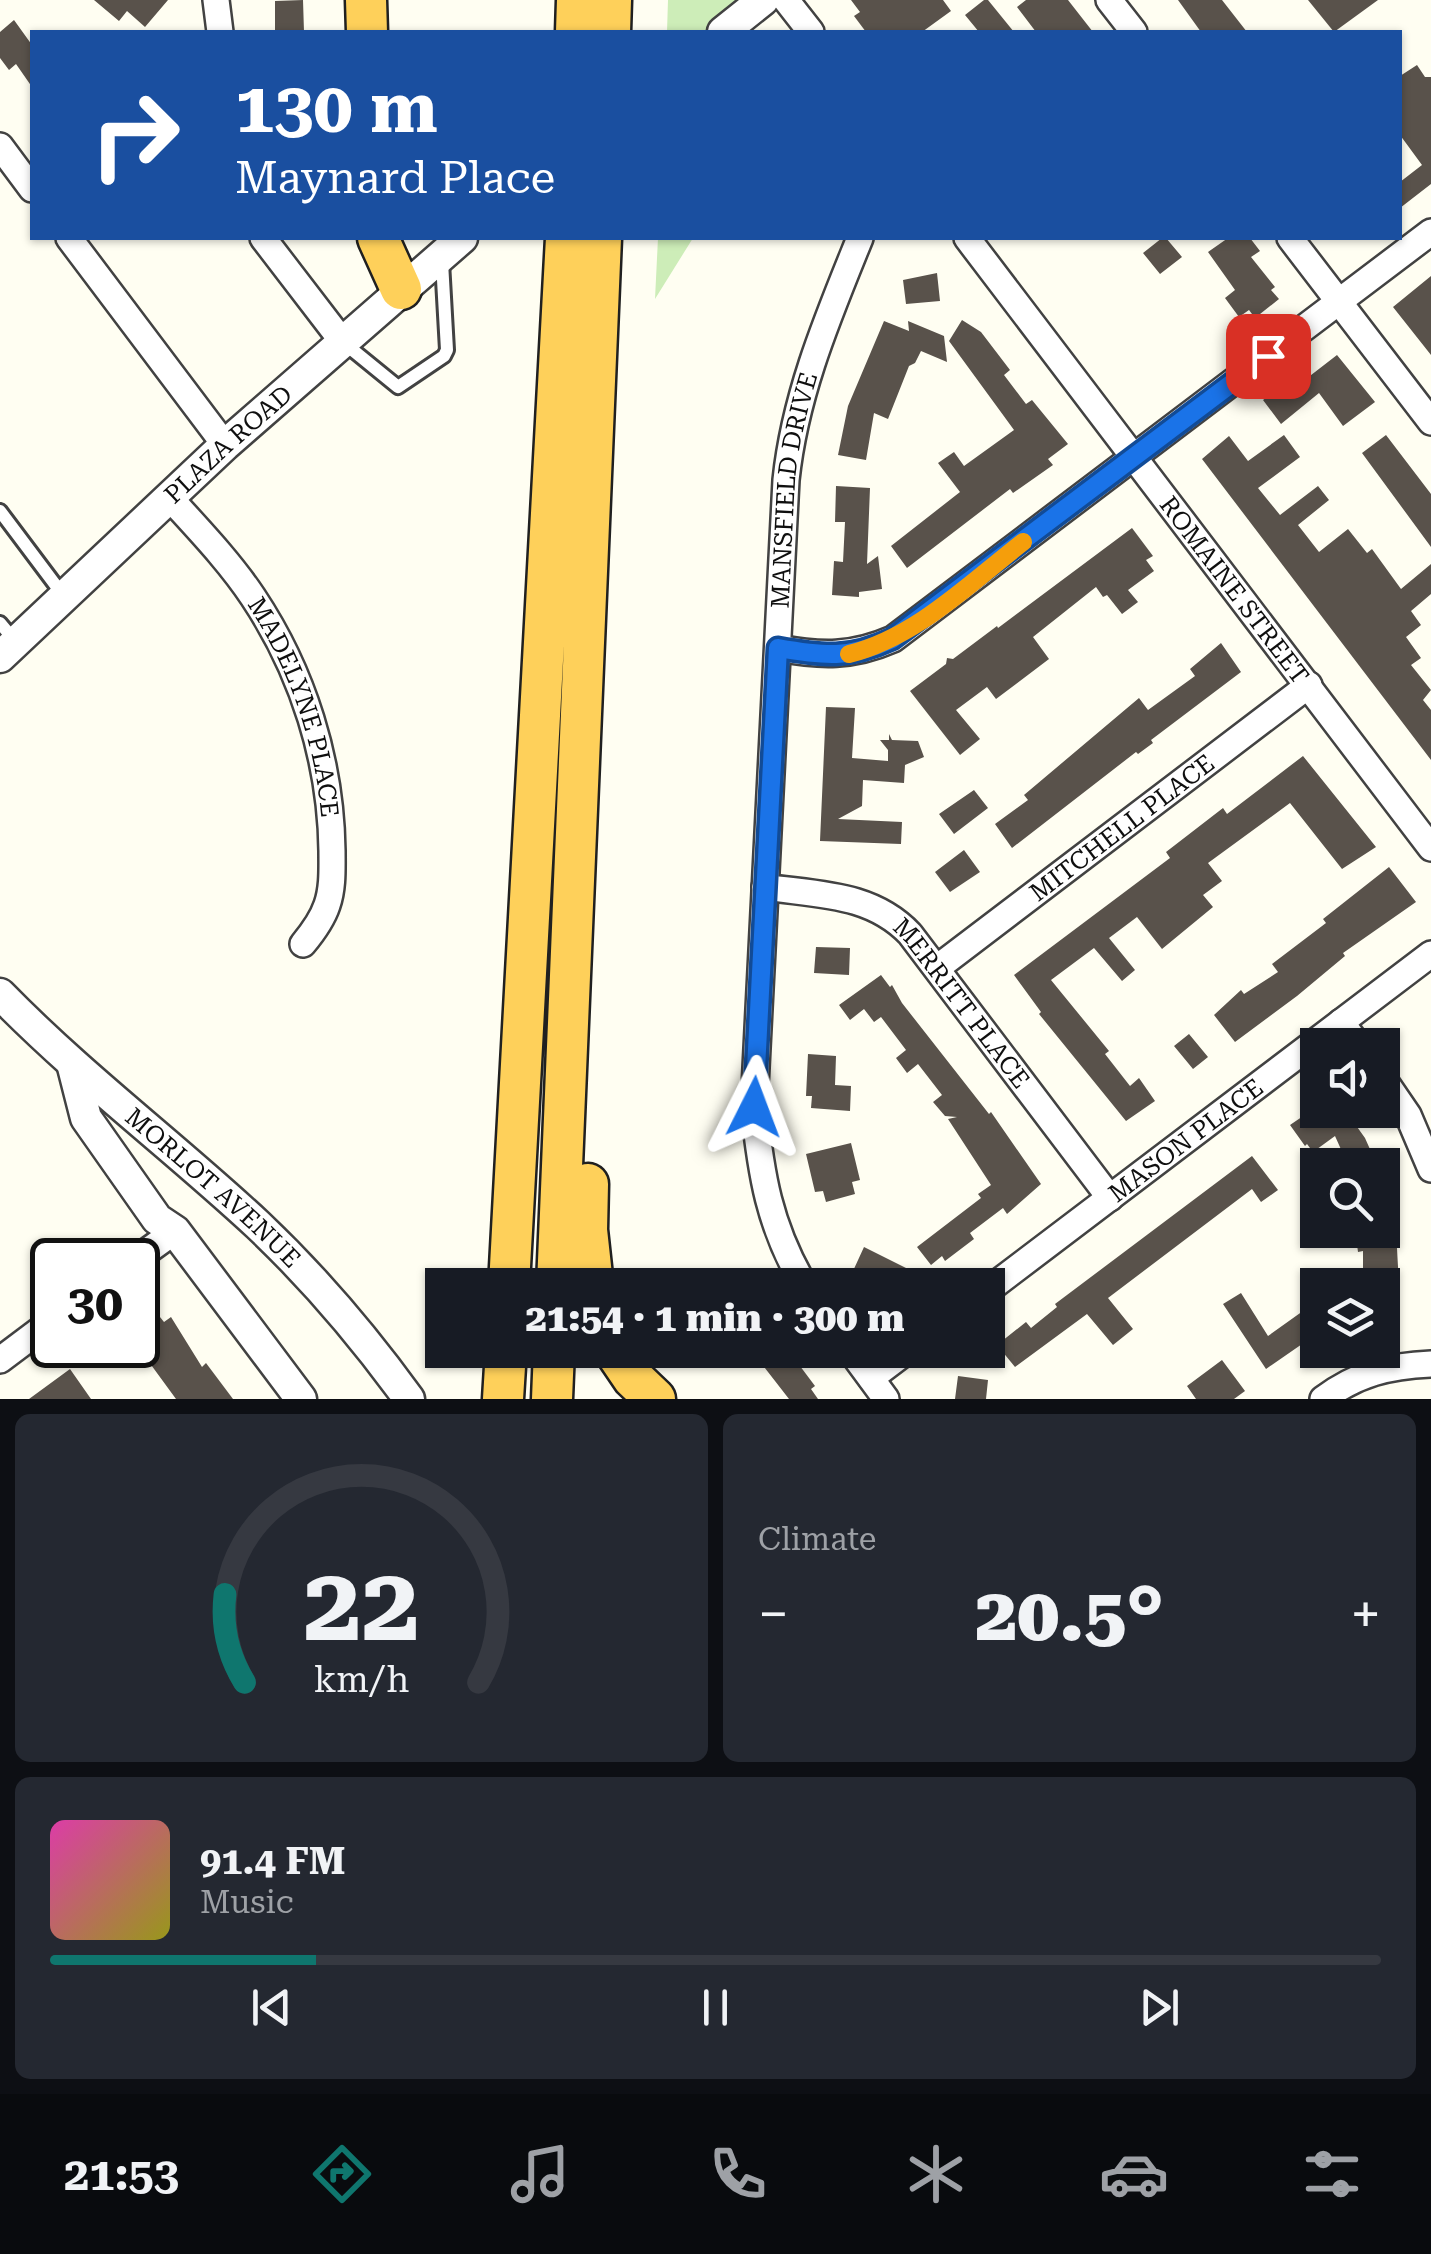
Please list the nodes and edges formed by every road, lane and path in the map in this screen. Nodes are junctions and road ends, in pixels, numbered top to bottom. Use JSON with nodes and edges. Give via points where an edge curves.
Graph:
{"nodes":[{"id":1,"x":216,"y":0,"type":"edge"},
{"id":2,"x":366,"y":0,"type":"edge"},
{"id":3,"x":390,"y":0,"type":"edge"},
{"id":4,"x":559,"y":0,"type":"edge"},
{"id":5,"x":578,"y":0,"type":"edge"},
{"id":6,"x":611,"y":0,"type":"edge"},
{"id":7,"x":763,"y":0,"type":"edge"},
{"id":8,"x":786,"y":0,"type":"edge"},
{"id":9,"x":1109,"y":0,"type":"edge"},
{"id":10,"x":220,"y":30,"type":"edge"},
{"id":11,"x":366,"y":30,"type":"edge"},
{"id":12,"x":391,"y":30,"type":"edge"},
{"id":13,"x":560,"y":30,"type":"edge"},
{"id":14,"x":576,"y":30,"type":"edge"},
{"id":15,"x":610,"y":30,"type":"edge"},
{"id":16,"x":725,"y":30,"type":"edge"},
{"id":17,"x":809,"y":30,"type":"edge"},
{"id":18,"x":1132,"y":30,"type":"edge"},
{"id":19,"x":0,"y":146,"type":"edge"},
{"id":20,"x":30,"y":186,"type":"edge"},
{"id":21,"x":1431,"y":232,"type":"edge"},
{"id":22,"x":71,"y":240,"type":"edge"},
{"id":23,"x":266,"y":240,"type":"edge"},
{"id":24,"x":379,"y":240,"type":"edge"},
{"id":25,"x":566,"y":240,"type":"edge"},
{"id":26,"x":602,"y":240,"type":"edge"},
{"id":27,"x":602,"y":240,"type":"edge"},
{"id":28,"x":859,"y":240,"type":"edge"},
{"id":29,"x":969,"y":240,"type":"edge"},
{"id":30,"x":1292,"y":240,"type":"edge"},
{"id":31,"x":452,"y":246,"type":"edge"},
{"id":32,"x":401,"y":289,"type":"junction"},
{"id":33,"x":1339,"y":302,"type":"junction"},
{"id":34,"x":342,"y":342,"type":"junction"},
{"id":35,"x":1431,"y":422,"type":"edge"},
{"id":36,"x":226,"y":445,"type":"junction"},
{"id":37,"x":1135,"y":458,"type":"junction"},
{"id":38,"x":169,"y":497,"type":"junction"},
{"id":39,"x":0,"y":511,"type":"edge"},
{"id":40,"x":63,"y":595,"type":"junction"},
{"id":41,"x":5,"y":640,"type":"edge"},
{"id":42,"x":778,"y":648,"type":"junction"},
{"id":43,"x":1309,"y":686,"type":"junction"},
{"id":44,"x":1431,"y":848,"type":"edge"},
{"id":45,"x":765,"y":887,"type":"junction"},
{"id":46,"x":303,"y":944,"type":"dead end"},
{"id":47,"x":1431,"y":954,"type":"edge"},
{"id":48,"x":937,"y":968,"type":"junction"},
{"id":49,"x":0,"y":994,"type":"edge"},
{"id":50,"x":1341,"y":1022,"type":"junction"},
{"id":51,"x":1345,"y":1028,"type":"edge"},
{"id":52,"x":74,"y":1067,"type":"junction"},
{"id":53,"x":1400,"y":1103,"type":"edge"},
{"id":54,"x":1431,"y":1169,"type":"edge"},
{"id":55,"x":1110,"y":1198,"type":"junction"},
{"id":56,"x":174,"y":1231,"type":"junction"},
{"id":57,"x":160,"y":1241,"type":"edge"},
{"id":58,"x":510,"y":1268,"type":"edge"},
{"id":59,"x":558,"y":1268,"type":"edge"},
{"id":60,"x":592,"y":1268,"type":"edge"},
{"id":61,"x":796,"y":1268,"type":"edge"},
{"id":62,"x":1005,"y":1277,"type":"edge"},
{"id":63,"x":30,"y":1338,"type":"edge"},
{"id":64,"x":0,"y":1360,"type":"edge"},
{"id":65,"x":1431,"y":1364,"type":"edge"},
{"id":66,"x":505,"y":1368,"type":"edge"},
{"id":67,"x":553,"y":1368,"type":"edge"},
{"id":68,"x":626,"y":1368,"type":"edge"},
{"id":69,"x":864,"y":1368,"type":"edge"},
{"id":70,"x":884,"y":1368,"type":"edge"},
{"id":71,"x":871,"y":1378,"type":"junction"},
{"id":72,"x":301,"y":1399,"type":"edge"},
{"id":73,"x":409,"y":1399,"type":"edge"},
{"id":74,"x":504,"y":1399,"type":"edge"},
{"id":75,"x":552,"y":1399,"type":"edge"},
{"id":76,"x":654,"y":1399,"type":"edge"},
{"id":77,"x":886,"y":1399,"type":"edge"},
{"id":78,"x":1323,"y":1399,"type":"edge"}],
"edges":[{"from":1,"to":10,"type":"street"},
{"from":2,"to":11,"type":"highway"},
{"from":3,"to":12,"type":"highway"},
{"from":4,"to":13,"type":"highway"},
{"from":5,"to":14,"type":"highway"},
{"from":6,"to":15,"type":"highway"},
{"from":7,"to":16,"type":"street"},
{"from":8,"to":17,"type":"street"},
{"from":9,"to":18,"type":"street"},
{"from":19,"to":20,"type":"street"},
{"from":21,"to":33,"type":"street"},
{"from":22,"to":36,"type":"street"},
{"from":23,"to":34,"type":"street"},
{"from":24,"to":32,"type":"highway"},
{"from":25,"to":58,"type":"highway"},
{"from":26,"to":59,"type":"highway"},
{"from":27,"to":60,"type":"highway","via":[[604,732],[588,1212]]},
{"from":28,"to":42,"type":"street","name":"MANSFIELD DRIVE","via":[[815,350],[790,437]]},
{"from":29,"to":37,"type":"street","name":"ROMAINE STREET"},
{"from":30,"to":33,"type":"street"},
{"from":31,"to":32,"type":"street","name":"PLAZA ROAD"},
{"from":31,"to":34,"type":"lane","via":[[444,356],[398,387]]},
{"from":32,"to":34,"type":"street","name":"PLAZA ROAD"},
{"from":33,"to":35,"type":"street"},
{"from":33,"to":37,"type":"street"},
{"from":34,"to":36,"type":"street","name":"PLAZA ROAD"},
{"from":36,"to":38,"type":"street","name":"PLAZA ROAD"},
{"from":37,"to":42,"type":"street","via":[[892,639],[846,655]]},
{"from":37,"to":43,"type":"street","name":"ROMAINE STREET"},
{"from":38,"to":40,"type":"street","name":"PLAZA ROAD"},
{"from":38,"to":46,"type":"street","name":"MADELYNE PLACE","via":[[252,596],[309,714],[328,796],[332,880],[328,904]]},
{"from":39,"to":40,"type":"lane"},
{"from":40,"to":41,"type":"street","name":"PLAZA ROAD"},
{"from":42,"to":45,"type":"street","name":"MANSFIELD DRIVE"},
{"from":43,"to":44,"type":"street","name":"ROMAINE STREET"},
{"from":43,"to":48,"type":"street","name":"MITCHELL PLACE"},
{"from":45,"to":48,"type":"street","name":"MERRITT PLACE","via":[[879,908]]},
{"from":45,"to":61,"type":"street","name":"MANSFIELD DRIVE","via":[[754,1107],[772,1218]]},
{"from":47,"to":50,"type":"street","name":"MASON PLACE"},
{"from":48,"to":55,"type":"street","name":"MERRITT PLACE"},
{"from":49,"to":52,"type":"street","name":"MORLOT AVENUE"},
{"from":50,"to":51,"type":"street"},
{"from":50,"to":55,"type":"street","name":"MASON PLACE"},
{"from":52,"to":56,"type":"street","via":[[86,1118],[157,1218]]},
{"from":52,"to":73,"type":"street","name":"MORLOT AVENUE","via":[[302,1269]]},
{"from":53,"to":54,"type":"street"},
{"from":55,"to":62,"type":"street","name":"MASON PLACE"},
{"from":56,"to":57,"type":"street"},
{"from":56,"to":72,"type":"street"},
{"from":63,"to":64,"type":"street"},
{"from":65,"to":78,"type":"street","via":[[1367,1373]]},
{"from":66,"to":74,"type":"highway"},
{"from":67,"to":75,"type":"highway"},
{"from":68,"to":76,"type":"highway"},
{"from":69,"to":71,"type":"street"},
{"from":70,"to":71,"type":"street"},
{"from":71,"to":77,"type":"street"}]}
